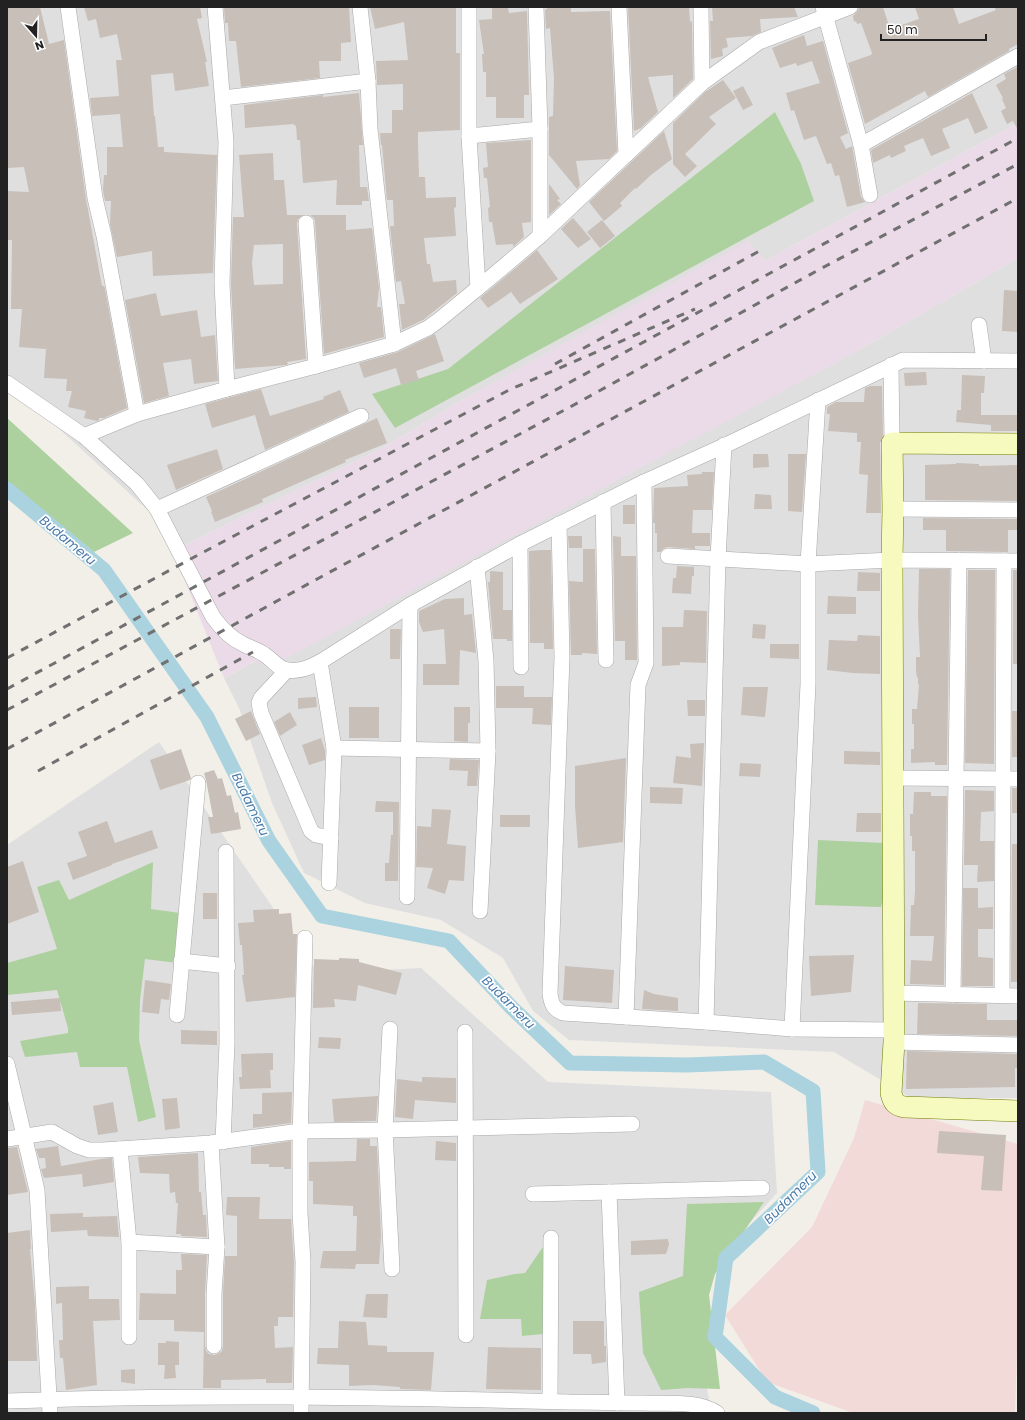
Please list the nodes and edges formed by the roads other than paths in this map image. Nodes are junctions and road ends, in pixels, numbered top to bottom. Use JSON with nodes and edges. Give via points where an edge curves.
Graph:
{"nodes":[{"id":1,"x":68,"y":7,"type":"edge"},
{"id":2,"x":215,"y":7,"type":"edge"},
{"id":3,"x":360,"y":7,"type":"edge"},
{"id":4,"x":469,"y":7,"type":"edge"},
{"id":5,"x":536,"y":7,"type":"edge"},
{"id":6,"x":619,"y":7,"type":"edge"},
{"id":7,"x":701,"y":7,"type":"edge"},
{"id":8,"x":850,"y":7,"type":"edge"},
{"id":9,"x":824,"y":11,"type":"edge"},
{"id":10,"x":1018,"y":56,"type":"edge"},
{"id":11,"x":368,"y":81,"type":"junction"},
{"id":12,"x":702,"y":83,"type":"junction"},
{"id":13,"x":223,"y":98,"type":"junction"},
{"id":14,"x":540,"y":129,"type":"junction"},
{"id":15,"x":469,"y":136,"type":"junction"},
{"id":16,"x":861,"y":145,"type":"junction"},
{"id":17,"x":626,"y":155,"type":"junction"},
{"id":18,"x":870,"y":195,"type":"dead end"},
{"id":19,"x":306,"y":223,"type":"dead end"},
{"id":20,"x":540,"y":236,"type":"junction"},
{"id":21,"x":478,"y":288,"type":"junction"},
{"id":22,"x":979,"y":325,"type":"dead end"},
{"id":23,"x":394,"y":344,"type":"junction"},
{"id":24,"x":984,"y":361,"type":"junction"},
{"id":25,"x":1018,"y":361,"type":"edge"},
{"id":26,"x":891,"y":365,"type":"junction"},
{"id":27,"x":316,"y":366,"type":"junction"},
{"id":28,"x":7,"y":383,"type":"edge"},
{"id":29,"x":227,"y":389,"type":"junction"},
{"id":30,"x":818,"y":400,"type":"junction"},
{"id":31,"x":137,"y":414,"type":"junction"},
{"id":32,"x":361,"y":416,"type":"dead end"},
{"id":33,"x":84,"y":436,"type":"junction"},
{"id":34,"x":892,"y":443,"type":"junction"},
{"id":35,"x":1018,"y":444,"type":"edge"},
{"id":36,"x":724,"y":446,"type":"junction"},
{"id":37,"x":644,"y":482,"type":"junction"},
{"id":38,"x":603,"y":502,"type":"junction"},
{"id":39,"x":158,"y":509,"type":"junction"},
{"id":40,"x":893,"y":509,"type":"junction"},
{"id":41,"x":1018,"y":510,"type":"edge"},
{"id":42,"x":559,"y":524,"type":"junction"},
{"id":43,"x":520,"y":544,"type":"junction"},
{"id":44,"x":668,"y":556,"type":"dead end"},
{"id":45,"x":718,"y":559,"type":"junction"},
{"id":46,"x":892,"y":560,"type":"junction"},
{"id":47,"x":959,"y":560,"type":"junction"},
{"id":48,"x":1011,"y":561,"type":"edge"},
{"id":49,"x":808,"y":564,"type":"junction"},
{"id":50,"x":477,"y":568,"type":"junction"},
{"id":51,"x":410,"y":605,"type":"junction"},
{"id":52,"x":606,"y":660,"type":"dead end"},
{"id":53,"x":320,"y":662,"type":"junction"},
{"id":54,"x":521,"y":667,"type":"dead end"},
{"id":55,"x":286,"y":670,"type":"junction"},
{"id":56,"x":334,"y":748,"type":"junction"},
{"id":57,"x":410,"y":749,"type":"junction"},
{"id":58,"x":488,"y":751,"type":"junction"},
{"id":59,"x":893,"y":778,"type":"junction"},
{"id":60,"x":956,"y":778,"type":"junction"},
{"id":61,"x":1002,"y":778,"type":"junction"},
{"id":62,"x":1018,"y":778,"type":"edge"},
{"id":63,"x":198,"y":783,"type":"dead end"},
{"id":64,"x":331,"y":838,"type":"junction"},
{"id":65,"x":226,"y":852,"type":"dead end"},
{"id":66,"x":329,"y":883,"type":"dead end"},
{"id":67,"x":408,"y":897,"type":"dead end"},
{"id":68,"x":480,"y":911,"type":"dead end"},
{"id":69,"x":305,"y":938,"type":"dead end"},
{"id":70,"x":181,"y":961,"type":"junction"},
{"id":71,"x":228,"y":966,"type":"junction"},
{"id":72,"x":893,"y":993,"type":"junction"},
{"id":73,"x":954,"y":995,"type":"junction"},
{"id":74,"x":1002,"y":995,"type":"junction"},
{"id":75,"x":1018,"y":996,"type":"edge"},
{"id":76,"x":177,"y":1015,"type":"dead end"},
{"id":77,"x":626,"y":1017,"type":"junction"},
{"id":78,"x":706,"y":1022,"type":"junction"},
{"id":79,"x":390,"y":1029,"type":"dead end"},
{"id":80,"x":792,"y":1029,"type":"junction"},
{"id":81,"x":465,"y":1032,"type":"dead end"},
{"id":82,"x":894,"y":1036,"type":"junction"},
{"id":83,"x":1018,"y":1045,"type":"edge"},
{"id":84,"x":7,"y":1064,"type":"edge"},
{"id":85,"x":1018,"y":1111,"type":"edge"},
{"id":86,"x":632,"y":1124,"type":"dead end"},
{"id":87,"x":466,"y":1128,"type":"junction"},
{"id":88,"x":385,"y":1130,"type":"junction"},
{"id":89,"x":300,"y":1131,"type":"junction"},
{"id":90,"x":25,"y":1136,"type":"junction"},
{"id":91,"x":7,"y":1139,"type":"edge"},
{"id":92,"x":217,"y":1142,"type":"junction"},
{"id":93,"x":120,"y":1149,"type":"junction"},
{"id":94,"x":762,"y":1188,"type":"dead end"},
{"id":95,"x":609,"y":1192,"type":"junction"},
{"id":96,"x":533,"y":1194,"type":"dead end"},
{"id":97,"x":551,"y":1238,"type":"dead end"},
{"id":98,"x":129,"y":1242,"type":"junction"},
{"id":99,"x":217,"y":1248,"type":"junction"},
{"id":100,"x":392,"y":1269,"type":"dead end"},
{"id":101,"x":466,"y":1335,"type":"dead end"},
{"id":102,"x":129,"y":1337,"type":"dead end"},
{"id":103,"x":214,"y":1346,"type":"dead end"},
{"id":104,"x":302,"y":1397,"type":"junction"},
{"id":105,"x":7,"y":1401,"type":"edge"},
{"id":106,"x":550,"y":1401,"type":"junction"},
{"id":107,"x":617,"y":1402,"type":"junction"},
{"id":108,"x":49,"y":1406,"type":"edge"},
{"id":109,"x":98,"y":1406,"type":"edge"},
{"id":110,"x":567,"y":1407,"type":"edge"},
{"id":111,"x":682,"y":1408,"type":"edge"},
{"id":112,"x":301,"y":1413,"type":"edge"},
{"id":113,"x":718,"y":1413,"type":"edge"}],
"edges":[{"from":1,"to":31,"type":"street","via":[[95,198]]},
{"from":2,"to":13,"type":"street"},
{"from":3,"to":11,"type":"street"},
{"from":4,"to":15,"type":"street"},
{"from":5,"to":14,"type":"street"},
{"from":6,"to":17,"type":"street"},
{"from":7,"to":12,"type":"street"},
{"from":8,"to":9,"type":"street"},
{"from":9,"to":12,"type":"street","via":[[759,42]]},
{"from":9,"to":16,"type":"street"},
{"from":10,"to":16,"type":"street"},
{"from":11,"to":13,"type":"street"},
{"from":11,"to":23,"type":"street","via":[[370,129]]},
{"from":12,"to":17,"type":"street"},
{"from":13,"to":29,"type":"street","via":[[226,142],[222,283]]},
{"from":14,"to":15,"type":"street"},
{"from":14,"to":20,"type":"street"},
{"from":15,"to":21,"type":"street"},
{"from":16,"to":18,"type":"street"},
{"from":17,"to":20,"type":"street"},
{"from":19,"to":27,"type":"street"},
{"from":20,"to":21,"type":"street"},
{"from":21,"to":23,"type":"street","via":[[434,324]]},
{"from":22,"to":24,"type":"street"},
{"from":23,"to":27,"type":"street"},
{"from":24,"to":25,"type":"street"},
{"from":24,"to":26,"type":"street","via":[[903,360]]},
{"from":26,"to":30,"type":"street"},
{"from":26,"to":34,"type":"street"},
{"from":27,"to":29,"type":"street"},
{"from":28,"to":33,"type":"street"},
{"from":29,"to":31,"type":"street"},
{"from":30,"to":36,"type":"street"},
{"from":30,"to":49,"type":"street"},
{"from":31,"to":33,"type":"street"},
{"from":32,"to":39,"type":"street"},
{"from":33,"to":39,"type":"street","via":[[136,484]]},
{"from":34,"to":35,"type":"street"},
{"from":34,"to":40,"type":"street"},
{"from":36,"to":37,"type":"street"},
{"from":36,"to":45,"type":"street"},
{"from":37,"to":38,"type":"street"},
{"from":37,"to":77,"type":"street","via":[[646,663],[638,685]]},
{"from":38,"to":42,"type":"street"},
{"from":38,"to":52,"type":"street"},
{"from":39,"to":55,"type":"street","via":[[213,617],[230,636],[265,654]]},
{"from":40,"to":41,"type":"street"},
{"from":40,"to":46,"type":"street"},
{"from":42,"to":43,"type":"street"},
{"from":42,"to":77,"type":"street","via":[[562,657],[551,1002],[557,1011],[563,1013]]},
{"from":43,"to":50,"type":"street"},
{"from":43,"to":54,"type":"street"},
{"from":44,"to":45,"type":"street"},
{"from":45,"to":49,"type":"street"},
{"from":45,"to":78,"type":"street"},
{"from":46,"to":47,"type":"street"},
{"from":46,"to":49,"type":"street"},
{"from":46,"to":59,"type":"street"},
{"from":47,"to":48,"type":"street"},
{"from":47,"to":60,"type":"street"},
{"from":48,"to":61,"type":"street"},
{"from":49,"to":80,"type":"street","via":[[808,684]]},
{"from":50,"to":51,"type":"street"},
{"from":50,"to":58,"type":"street","via":[[486,661]]},
{"from":51,"to":53,"type":"street"},
{"from":51,"to":57,"type":"street"},
{"from":53,"to":55,"type":"street","via":[[307,669]]},
{"from":53,"to":56,"type":"street"},
{"from":55,"to":64,"type":"street","via":[[261,698],[261,713],[311,831],[316,835]]},
{"from":56,"to":57,"type":"street"},
{"from":56,"to":64,"type":"street"},
{"from":57,"to":58,"type":"street"},
{"from":57,"to":67,"type":"street"},
{"from":58,"to":68,"type":"street"},
{"from":59,"to":60,"type":"street"},
{"from":59,"to":72,"type":"street"},
{"from":60,"to":61,"type":"street"},
{"from":60,"to":73,"type":"street"},
{"from":61,"to":62,"type":"street"},
{"from":61,"to":74,"type":"street"},
{"from":63,"to":70,"type":"street"},
{"from":64,"to":66,"type":"street"},
{"from":65,"to":71,"type":"street"},
{"from":69,"to":89,"type":"street"},
{"from":70,"to":71,"type":"street"},
{"from":70,"to":76,"type":"street"},
{"from":71,"to":92,"type":"street","via":[[227,1043]]},
{"from":72,"to":73,"type":"street"},
{"from":72,"to":82,"type":"street"},
{"from":73,"to":74,"type":"street"},
{"from":74,"to":75,"type":"street"},
{"from":77,"to":78,"type":"street"},
{"from":78,"to":80,"type":"street"},
{"from":79,"to":88,"type":"street"},
{"from":80,"to":82,"type":"street"},
{"from":81,"to":87,"type":"street"},
{"from":82,"to":83,"type":"street"},
{"from":82,"to":85,"type":"street","via":[[891,1093],[893,1101],[898,1106]]},
{"from":84,"to":90,"type":"street"},
{"from":86,"to":87,"type":"street"},
{"from":87,"to":88,"type":"street"},
{"from":87,"to":101,"type":"street"},
{"from":88,"to":89,"type":"street"},
{"from":88,"to":100,"type":"street"},
{"from":89,"to":92,"type":"street"},
{"from":89,"to":104,"type":"street","via":[[303,1262]]},
{"from":90,"to":91,"type":"street"},
{"from":90,"to":93,"type":"street","via":[[52,1132],[89,1150]]},
{"from":90,"to":108,"type":"street","via":[[37,1190]]},
{"from":92,"to":93,"type":"street"},
{"from":92,"to":99,"type":"street"},
{"from":93,"to":98,"type":"street"},
{"from":94,"to":95,"type":"street"},
{"from":95,"to":96,"type":"street"},
{"from":95,"to":107,"type":"street"},
{"from":97,"to":106,"type":"street"},
{"from":98,"to":99,"type":"street"},
{"from":98,"to":102,"type":"street"},
{"from":99,"to":103,"type":"street"},
{"from":104,"to":106,"type":"street"},
{"from":104,"to":109,"type":"street"},
{"from":104,"to":112,"type":"street"},
{"from":105,"to":108,"type":"street"},
{"from":106,"to":110,"type":"street"},
{"from":107,"to":110,"type":"street"},
{"from":107,"to":111,"type":"street"},
{"from":108,"to":109,"type":"street"},
{"from":111,"to":113,"type":"street","via":[[706,1407]]}]}
